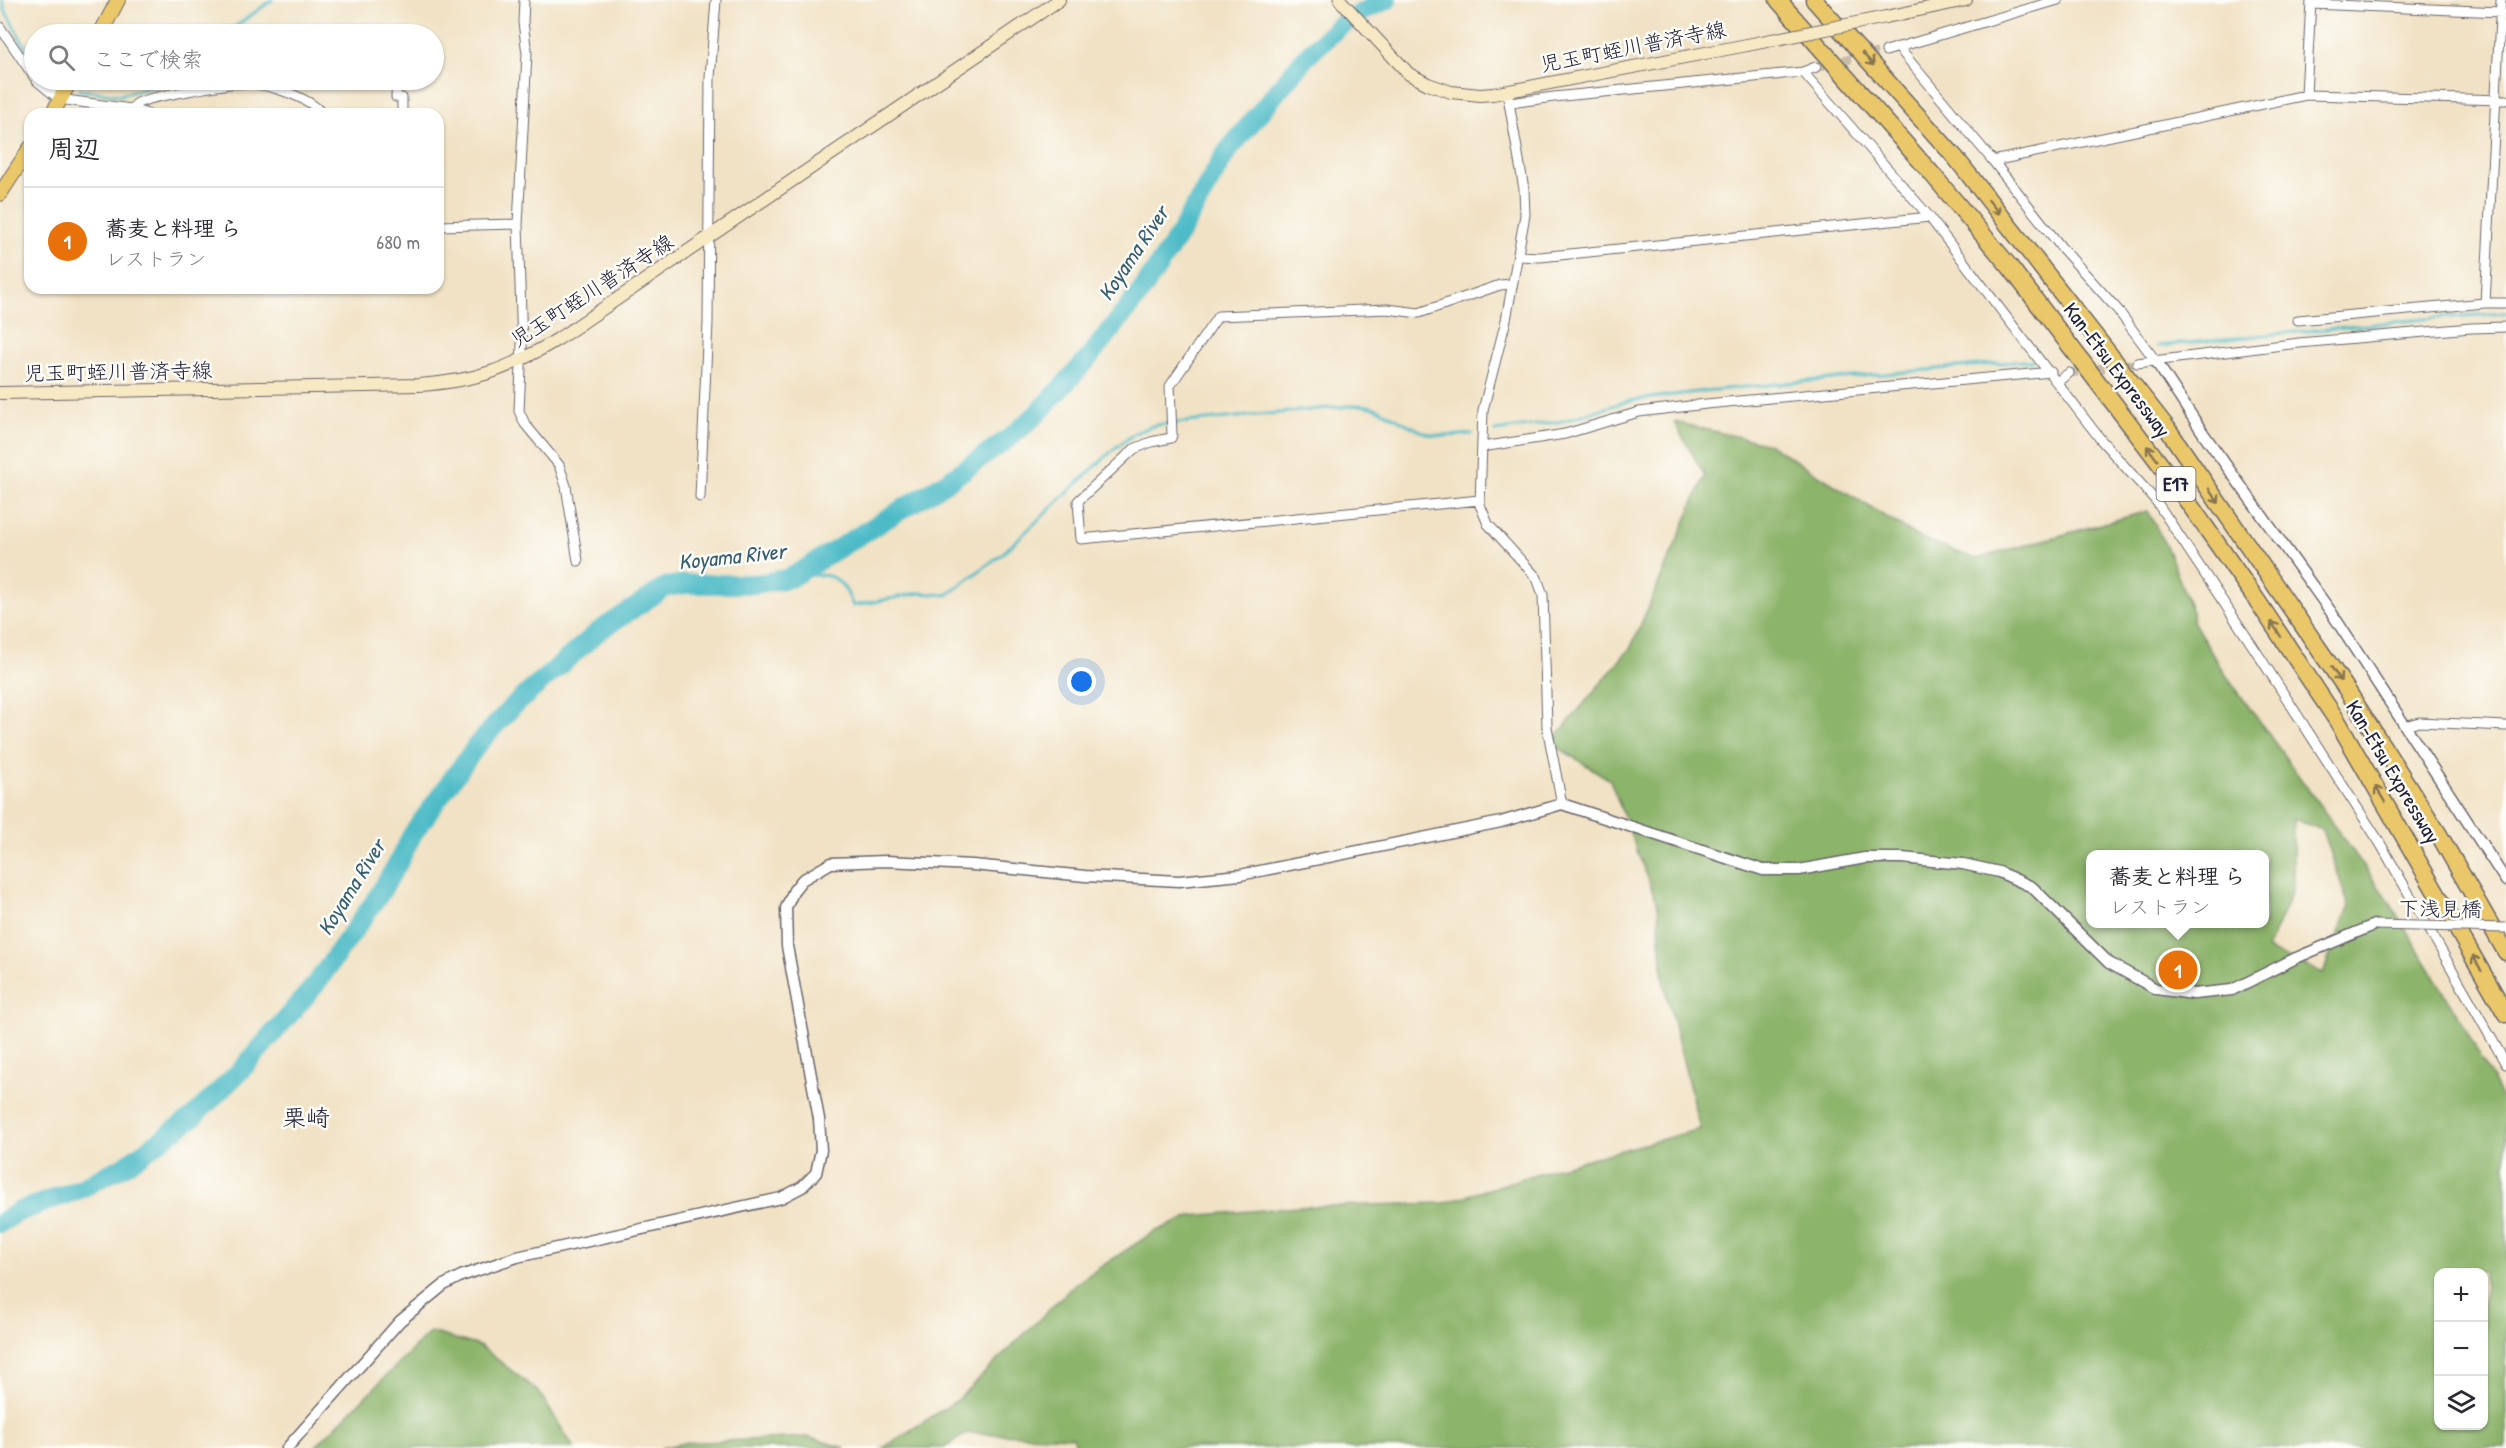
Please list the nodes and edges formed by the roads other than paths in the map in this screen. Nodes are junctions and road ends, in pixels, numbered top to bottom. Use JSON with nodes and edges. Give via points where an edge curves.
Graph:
{"nodes":[{"id":1,"x":118,"y":0,"type":"edge"},
{"id":2,"x":524,"y":0,"type":"edge"},
{"id":3,"x":716,"y":0,"type":"edge"},
{"id":4,"x":1059,"y":0,"type":"edge"},
{"id":5,"x":1340,"y":0,"type":"edge"},
{"id":6,"x":1814,"y":0,"type":"edge"},
{"id":7,"x":1966,"y":0,"type":"edge"},
{"id":8,"x":2058,"y":0,"type":"edge"},
{"id":9,"x":2501,"y":0,"type":"edge"},
{"id":10,"x":1779,"y":1,"type":"edge"},
{"id":11,"x":2311,"y":2,"type":"edge"},
{"id":12,"x":2500,"y":12,"type":"junction"},
{"id":13,"x":105,"y":24,"type":"edge"},
{"id":14,"x":0,"y":27,"type":"edge"},
{"id":15,"x":1898,"y":47,"type":"junction"},
{"id":16,"x":1886,"y":51,"type":"tunnel mouth"},
{"id":17,"x":24,"y":62,"type":"edge"},
{"id":18,"x":1816,"y":67,"type":"tunnel mouth"},
{"id":19,"x":1803,"y":72,"type":"junction"},
{"id":20,"x":49,"y":90,"type":"edge"},
{"id":21,"x":65,"y":90,"type":"edge"},
{"id":22,"x":200,"y":90,"type":"edge"},
{"id":23,"x":287,"y":90,"type":"edge"},
{"id":24,"x":396,"y":90,"type":"edge"},
{"id":25,"x":2306,"y":95,"type":"junction"},
{"id":26,"x":1508,"y":97,"type":"junction"},
{"id":27,"x":59,"y":99,"type":"junction"},
{"id":28,"x":2501,"y":100,"type":"edge"},
{"id":29,"x":55,"y":108,"type":"edge"},
{"id":30,"x":124,"y":108,"type":"edge"},
{"id":31,"x":132,"y":108,"type":"edge"},
{"id":32,"x":318,"y":108,"type":"edge"},
{"id":33,"x":402,"y":108,"type":"edge"},
{"id":34,"x":24,"y":157,"type":"edge"},
{"id":35,"x":1993,"y":161,"type":"junction"},
{"id":36,"x":0,"y":194,"type":"edge"},
{"id":37,"x":1930,"y":217,"type":"junction"},
{"id":38,"x":518,"y":224,"type":"junction"},
{"id":39,"x":444,"y":226,"type":"edge"},
{"id":40,"x":708,"y":239,"type":"junction"},
{"id":41,"x":1518,"y":256,"type":"junction"},
{"id":42,"x":1512,"y":284,"type":"junction"},
{"id":43,"x":2485,"y":303,"type":"junction"},
{"id":44,"x":2506,"y":303,"type":"edge"},
{"id":45,"x":2298,"y":320,"type":"dead end"},
{"id":46,"x":2506,"y":327,"type":"edge"},
{"id":47,"x":2156,"y":360,"type":"junction"},
{"id":48,"x":522,"y":361,"type":"junction"},
{"id":49,"x":2137,"y":363,"type":"tunnel mouth"},
{"id":50,"x":2051,"y":372,"type":"junction"},
{"id":51,"x":2069,"y":373,"type":"tunnel mouth"},
{"id":52,"x":2058,"y":381,"type":"junction"},
{"id":53,"x":0,"y":393,"type":"edge"},
{"id":54,"x":1482,"y":447,"type":"junction"},
{"id":55,"x":700,"y":497,"type":"dead end"},
{"id":56,"x":1480,"y":500,"type":"junction"},
{"id":57,"x":578,"y":561,"type":"dead end"},
{"id":58,"x":2405,"y":726,"type":"junction"},
{"id":59,"x":2506,"y":726,"type":"edge"},
{"id":60,"x":1562,"y":804,"type":"junction"},
{"id":61,"x":2506,"y":881,"type":"edge"},
{"id":62,"x":2374,"y":925,"type":"joint"},
{"id":63,"x":2506,"y":928,"type":"edge"},
{"id":64,"x":2506,"y":952,"type":"edge"},
{"id":65,"x":2506,"y":1014,"type":"edge"},
{"id":66,"x":2506,"y":1064,"type":"edge"},
{"id":67,"x":287,"y":1448,"type":"edge"}],
"edges":[{"from":1,"to":13,"type":"main road"},
{"from":2,"to":38,"type":"street","via":[[527,54]]},
{"from":3,"to":40,"type":"street","via":[[710,78]]},
{"from":4,"to":40,"type":"main road","name":"児玉町蛭川普済寺線"},
{"from":5,"to":26,"type":"main road","name":"児玉町蛭川普済寺線","via":[[1408,74],[1451,92]]},
{"from":6,"to":64,"type":"highway","name":"Kan-Etsu Expressway","number":"E17","one_way":true,"via":[[1955,157],[2166,428],[2345,687],[2438,833]]},
{"from":7,"to":26,"type":"main road","name":"児玉町蛭川普済寺線","bridge":true},
{"from":8,"to":15,"type":"street"},
{"from":9,"to":12,"type":"street"},
{"from":65,"to":10,"type":"highway","name":"Kan-Etsu Expressway","number":"E17","one_way":true,"via":[[2338,722],[2176,485],[2010,267]]},
{"from":11,"to":12,"type":"street"},
{"from":11,"to":25,"type":"street"},
{"from":12,"to":28,"type":"street"},
{"from":14,"to":17,"type":"street"},
{"from":15,"to":16,"type":"street"},
{"from":15,"to":35,"type":"street"},
{"from":18,"to":19,"type":"street"},
{"from":19,"to":26,"type":"street","via":[[1554,97]]},
{"from":19,"to":37,"type":"street"},
{"from":20,"to":27,"type":"street"},
{"from":21,"to":27,"type":"main road"},
{"from":22,"to":31,"type":"street","via":[[138,102]]},
{"from":23,"to":32,"type":"street"},
{"from":24,"to":33,"type":"street","via":[[396,97],[402,98]]},
{"from":25,"to":28,"type":"street"},
{"from":25,"to":35,"type":"street"},
{"from":26,"to":41,"type":"street","via":[[1524,189],[1525,215]]},
{"from":27,"to":29,"type":"main road"},
{"from":27,"to":30,"type":"street"},
{"from":28,"to":43,"type":"street"},
{"from":34,"to":36,"type":"main road"},
{"from":35,"to":47,"type":"street"},
{"from":37,"to":41,"type":"street"},
{"from":37,"to":50,"type":"street"},
{"from":38,"to":39,"type":"street"},
{"from":38,"to":48,"type":"street"},
{"from":40,"to":48,"type":"main road","name":"児玉町蛭川普済寺線"},
{"from":40,"to":55,"type":"street"},
{"from":41,"to":42,"type":"street"},
{"from":42,"to":54,"type":"street","via":[[1484,410]]},
{"from":42,"to":56,"type":"street","via":[[1419,313],[1387,309],[1218,316],[1170,386],[1171,438],[1134,449],[1078,501],[1081,539]]},
{"from":43,"to":44,"type":"street"},
{"from":43,"to":45,"type":"street"},
{"from":46,"to":47,"type":"street","via":[[2299,343]]},
{"from":47,"to":49,"type":"street"},
{"from":47,"to":58,"type":"street","via":[[2202,433],[2331,612]]},
{"from":48,"to":53,"type":"main road","name":"児玉町蛭川普済寺線","via":[[464,381],[419,385]]},
{"from":48,"to":57,"type":"street","via":[[519,411],[559,465]]},
{"from":50,"to":52,"type":"street"},
{"from":50,"to":54,"type":"street","via":[[1640,412],[1564,434]]},
{"from":51,"to":52,"type":"street"},
{"from":52,"to":66,"type":"street","via":[[2101,440],[2156,501],[2256,651],[2380,843]]},
{"from":54,"to":56,"type":"street"},
{"from":56,"to":60,"type":"street","via":[[1488,524],[1537,578],[1543,595],[1547,728]]},
{"from":58,"to":59,"type":"street","via":[[2419,722]]},
{"from":58,"to":61,"type":"street"},
{"from":60,"to":62,"type":"street","via":[[1763,870],[1799,870],[1865,858],[1902,858],[1999,872],[2032,887],[2109,963],[2156,989],[2194,994],[2232,990]]},
{"from":60,"to":67,"type":"street","via":[[1491,824],[1240,875],[1179,880],[973,865],[873,861],[824,865],[794,890],[785,920],[819,1119],[821,1150],[816,1173],[802,1188],[781,1198],[517,1257],[461,1276],[400,1320]]},
{"from":62,"to":63,"type":"street","name":"下浅見橋","bridge":true}]}
